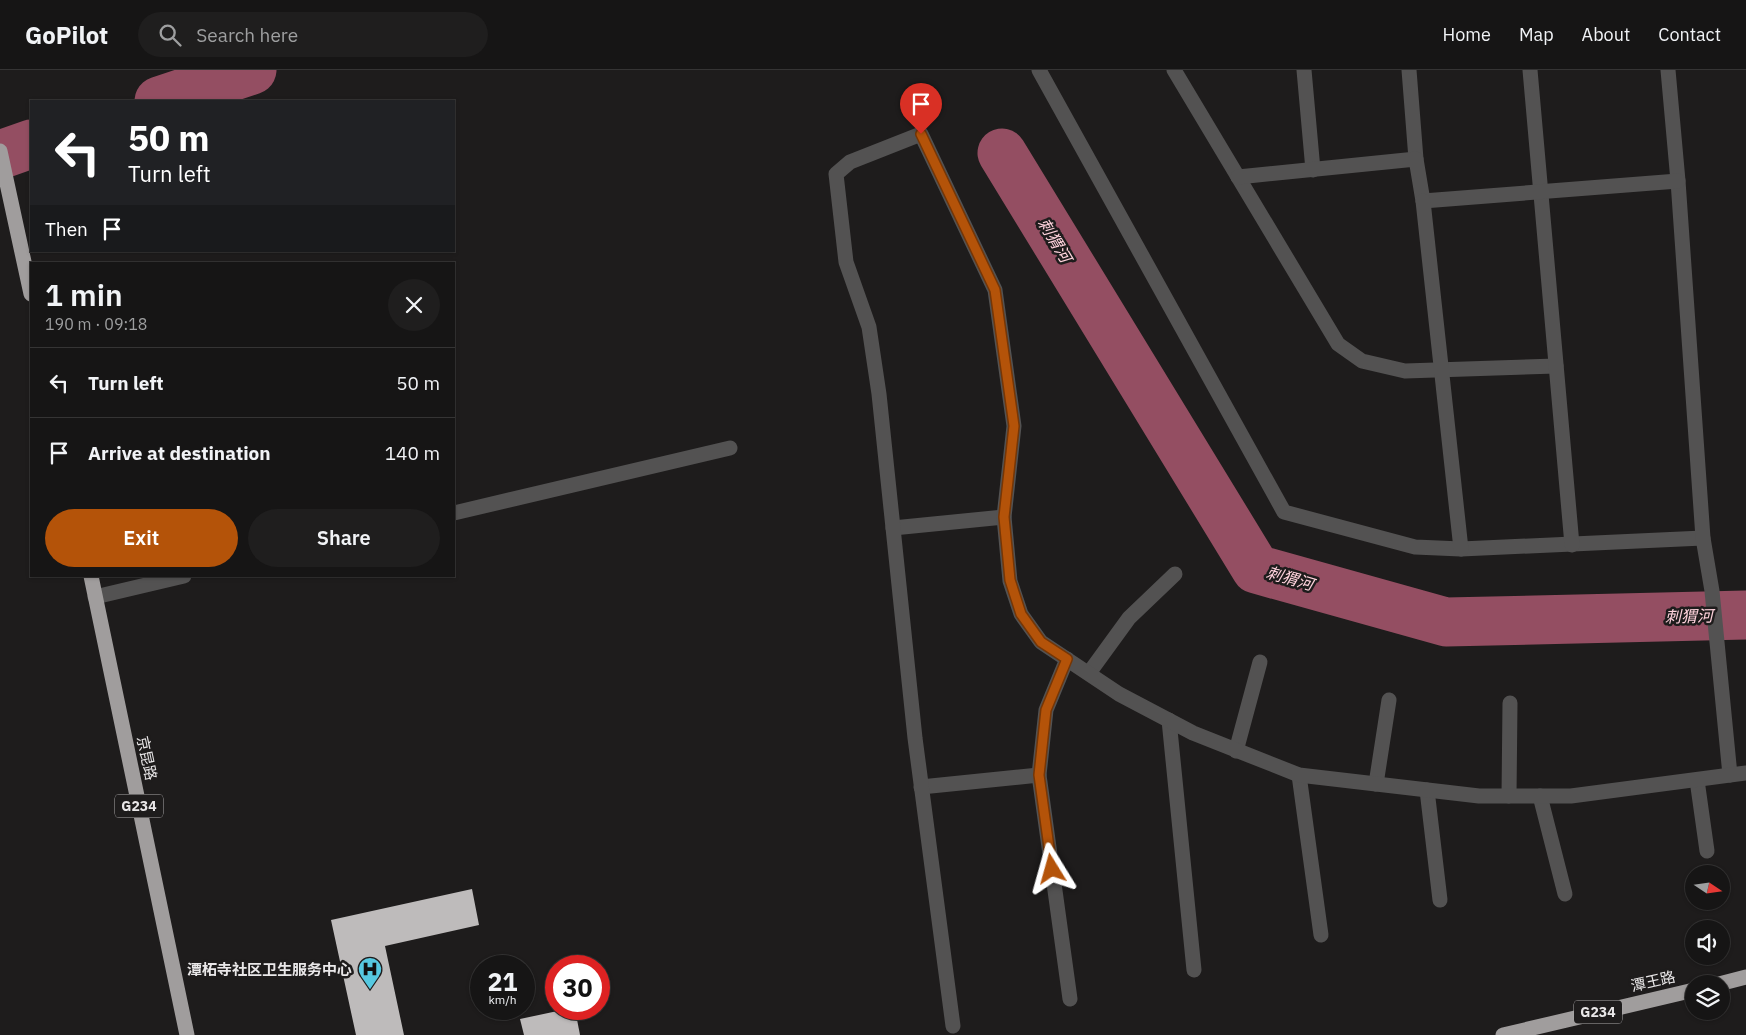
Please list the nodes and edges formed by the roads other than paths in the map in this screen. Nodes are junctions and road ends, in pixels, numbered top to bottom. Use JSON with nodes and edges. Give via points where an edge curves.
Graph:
{"nodes":[{"id":1,"x":1038,"y":70,"type":"edge"},
{"id":2,"x":1174,"y":70,"type":"edge"},
{"id":3,"x":1304,"y":70,"type":"edge"},
{"id":4,"x":1408,"y":70,"type":"edge"},
{"id":5,"x":1530,"y":70,"type":"edge"},
{"id":6,"x":1668,"y":70,"type":"edge"},
{"id":7,"x":0,"y":151,"type":"edge"},
{"id":8,"x":1416,"y":159,"type":"junction"},
{"id":9,"x":1313,"y":170,"type":"junction"},
{"id":10,"x":1238,"y":177,"type":"junction"},
{"id":11,"x":1678,"y":181,"type":"junction"},
{"id":12,"x":1541,"y":192,"type":"junction"},
{"id":13,"x":1423,"y":201,"type":"junction"},
{"id":14,"x":30,"y":289,"type":"edge"},
{"id":15,"x":1556,"y":366,"type":"junction"},
{"id":16,"x":1442,"y":370,"type":"junction"},
{"id":17,"x":730,"y":448,"type":"dead end"},
{"id":18,"x":455,"y":513,"type":"edge"},
{"id":19,"x":1004,"y":517,"type":"junction"},
{"id":20,"x":893,"y":528,"type":"junction"},
{"id":21,"x":1703,"y":538,"type":"junction"},
{"id":22,"x":1572,"y":545,"type":"junction"},
{"id":23,"x":1461,"y":548,"type":"junction"},
{"id":24,"x":1175,"y":574,"type":"dead end"},
{"id":25,"x":91,"y":577,"type":"edge"},
{"id":26,"x":180,"y":577,"type":"edge"},
{"id":27,"x":96,"y":597,"type":"junction"},
{"id":28,"x":1067,"y":659,"type":"junction"},
{"id":29,"x":1260,"y":662,"type":"dead end"},
{"id":30,"x":1089,"y":673,"type":"junction"},
{"id":31,"x":1389,"y":700,"type":"dead end"},
{"id":32,"x":1510,"y":703,"type":"dead end"},
{"id":33,"x":1169,"y":720,"type":"junction"},
{"id":34,"x":1236,"y":751,"type":"junction"},
{"id":35,"x":1746,"y":774,"type":"edge"},
{"id":36,"x":1039,"y":775,"type":"junction"},
{"id":37,"x":1299,"y":775,"type":"junction"},
{"id":38,"x":1730,"y":776,"type":"junction"},
{"id":39,"x":1698,"y":780,"type":"junction"},
{"id":40,"x":1376,"y":784,"type":"junction"},
{"id":41,"x":921,"y":786,"type":"junction"},
{"id":42,"x":1427,"y":790,"type":"junction"},
{"id":43,"x":1509,"y":796,"type":"junction"},
{"id":44,"x":1540,"y":796,"type":"junction"},
{"id":45,"x":1707,"y":852,"type":"dead end"},
{"id":46,"x":1565,"y":894,"type":"dead end"},
{"id":47,"x":1440,"y":900,"type":"dead end"},
{"id":48,"x":1321,"y":935,"type":"dead end"},
{"id":49,"x":1194,"y":970,"type":"dead end"},
{"id":50,"x":1746,"y":977,"type":"edge"},
{"id":51,"x":1730,"y":981,"type":"edge"},
{"id":52,"x":1685,"y":992,"type":"edge"},
{"id":53,"x":1070,"y":999,"type":"dead end"},
{"id":54,"x":953,"y":1026,"type":"dead end"},
{"id":55,"x":188,"y":1035,"type":"edge"},
{"id":56,"x":1503,"y":1035,"type":"edge"}],
"edges":[{"from":1,"to":23,"type":"street","via":[[1284,512],[1415,547]]},
{"from":2,"to":10,"type":"street"},
{"from":3,"to":9,"type":"street"},
{"from":4,"to":8,"type":"street"},
{"from":5,"to":12,"type":"street"},
{"from":6,"to":11,"type":"street"},
{"from":7,"to":14,"type":"highway"},
{"from":8,"to":9,"type":"street"},
{"from":8,"to":13,"type":"street"},
{"from":9,"to":10,"type":"street"},
{"from":10,"to":16,"type":"street","via":[[1338,344],[1362,361],[1405,371]]},
{"from":11,"to":12,"type":"street"},
{"from":11,"to":21,"type":"street"},
{"from":12,"to":13,"type":"street"},
{"from":12,"to":15,"type":"street"},
{"from":13,"to":16,"type":"street"},
{"from":15,"to":16,"type":"street"},
{"from":15,"to":22,"type":"street"},
{"from":16,"to":23,"type":"street"},
{"from":17,"to":18,"type":"street"},
{"from":19,"to":20,"type":"street"},
{"from":19,"to":20,"type":"street","via":[[1014,426],[995,290],[921,134],[850,162],[836,174],[846,262],[869,327]]},
{"from":19,"to":28,"type":"street","via":[[1010,580],[1021,614],[1041,642]]},
{"from":20,"to":41,"type":"street"},
{"from":21,"to":22,"type":"street"},
{"from":21,"to":38,"type":"street","via":[[1712,591]]},
{"from":22,"to":23,"type":"street"},
{"from":24,"to":30,"type":"street","via":[[1129,618]]},
{"from":25,"to":27,"type":"highway","name":"京昆路","number":"G234"},
{"from":26,"to":27,"type":"street"},
{"from":27,"to":55,"type":"highway","name":"京昆路","number":"G234"},
{"from":28,"to":30,"type":"street"},
{"from":28,"to":36,"type":"street","via":[[1046,710]]},
{"from":29,"to":34,"type":"street"},
{"from":30,"to":33,"type":"street","via":[[1119,694]]},
{"from":31,"to":40,"type":"street"},
{"from":32,"to":43,"type":"street"},
{"from":33,"to":34,"type":"street"},
{"from":33,"to":49,"type":"street"},
{"from":34,"to":37,"type":"street"},
{"from":35,"to":38,"type":"street"},
{"from":36,"to":41,"type":"street"},
{"from":36,"to":53,"type":"street"},
{"from":37,"to":40,"type":"street"},
{"from":37,"to":48,"type":"street"},
{"from":38,"to":39,"type":"street"},
{"from":39,"to":44,"type":"street","via":[[1571,796]]},
{"from":39,"to":45,"type":"street"},
{"from":40,"to":42,"type":"street"},
{"from":41,"to":54,"type":"street"},
{"from":42,"to":43,"type":"street"},
{"from":42,"to":47,"type":"street"},
{"from":43,"to":44,"type":"street"},
{"from":44,"to":46,"type":"street"},
{"from":50,"to":51,"type":"highway"},
{"from":52,"to":56,"type":"highway","name":"潭王路","number":"G234"}]}
